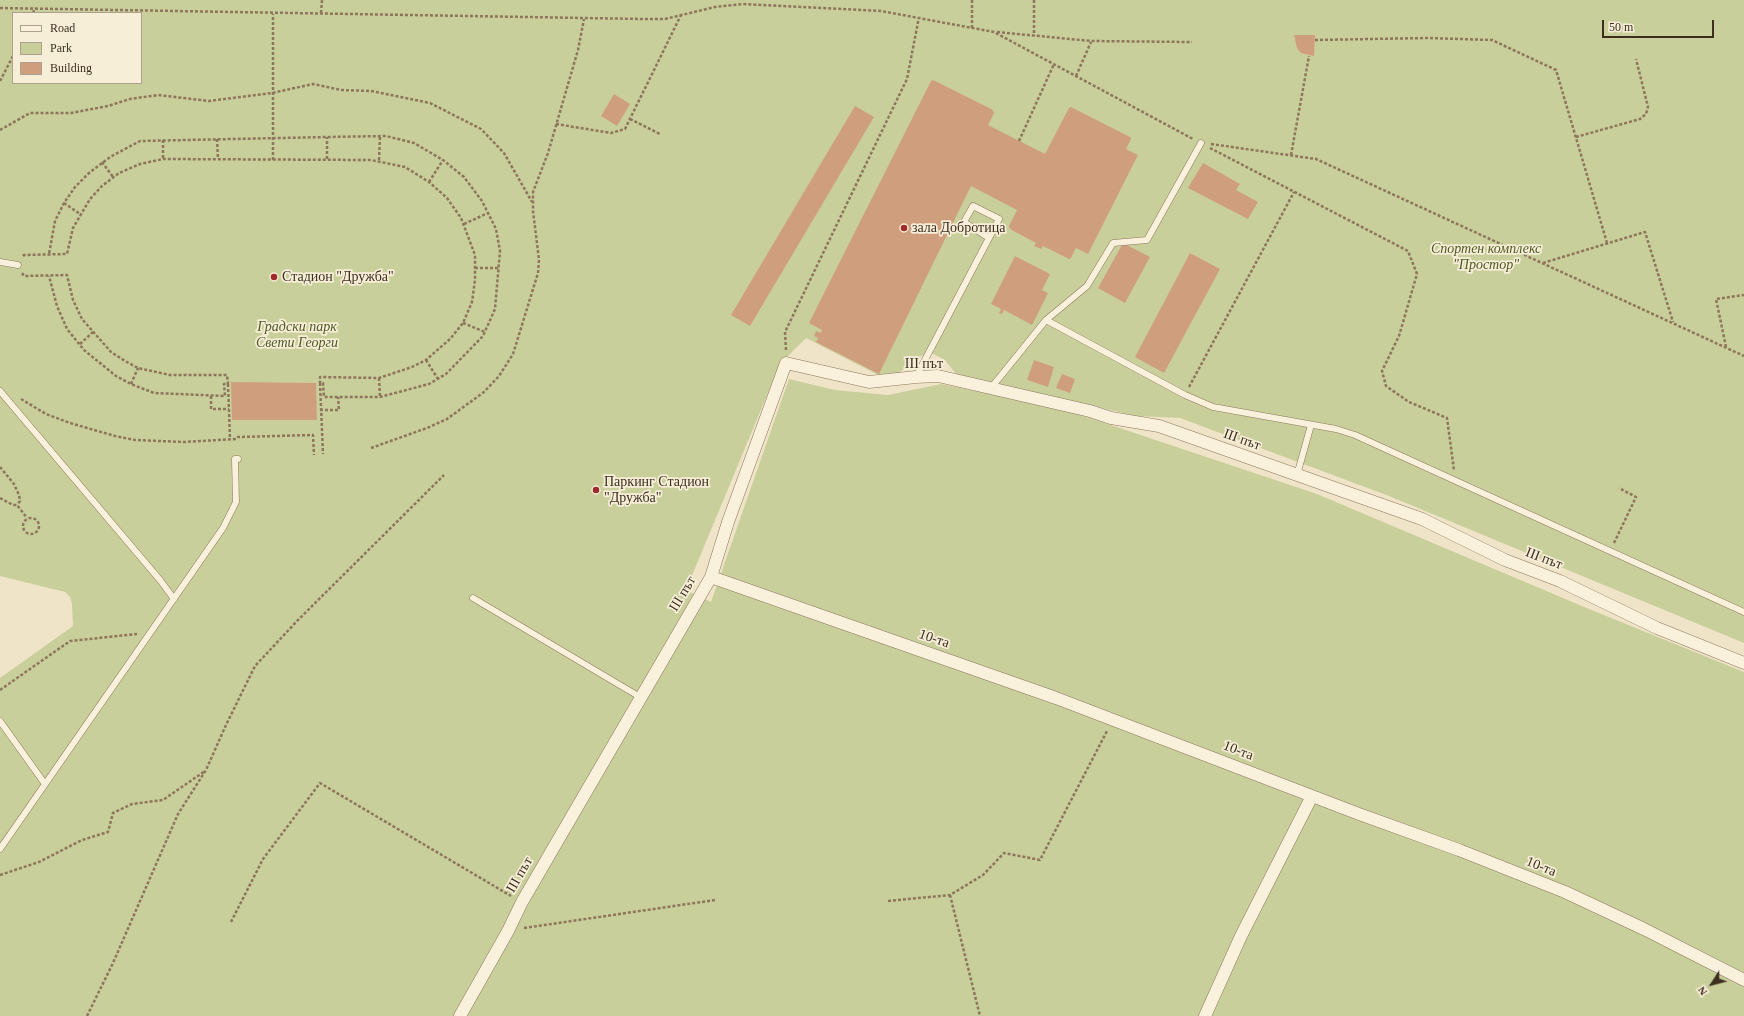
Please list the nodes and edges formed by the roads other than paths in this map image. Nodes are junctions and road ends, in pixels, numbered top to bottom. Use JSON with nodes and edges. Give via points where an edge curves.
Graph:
{"nodes":[{"id":1,"x":1201,"y":143,"type":"road end"},
{"id":2,"x":989,"y":238,"type":"junction"},
{"id":3,"x":0,"y":262,"type":"edge"},
{"id":4,"x":18,"y":265,"type":"dead end"},
{"id":5,"x":1046,"y":320,"type":"junction"},
{"id":6,"x":916,"y":377,"type":"junction"},
{"id":7,"x":991,"y":388,"type":"junction"},
{"id":8,"x":0,"y":391,"type":"edge"},
{"id":9,"x":1311,"y":425,"type":"junction"},
{"id":10,"x":238,"y":459,"type":"dead end"},
{"id":11,"x":1297,"y":475,"type":"junction"},
{"id":12,"x":711,"y":577,"type":"junction"},
{"id":13,"x":474,"y":598,"type":"dead end"},
{"id":14,"x":174,"y":599,"type":"junction"},
{"id":15,"x":1744,"y":612,"type":"edge"},
{"id":16,"x":1744,"y":663,"type":"edge"},
{"id":17,"x":640,"y":697,"type":"junction"},
{"id":18,"x":0,"y":720,"type":"edge"},
{"id":19,"x":45,"y":784,"type":"junction"},
{"id":20,"x":1312,"y":796,"type":"junction"},
{"id":21,"x":0,"y":850,"type":"edge"},
{"id":22,"x":1744,"y":980,"type":"edge"},
{"id":23,"x":460,"y":1016,"type":"edge"},
{"id":24,"x":1205,"y":1016,"type":"edge"}],
"edges":[{"from":1,"to":5,"type":"lane","via":[[1147,240],[1113,243],[1087,286]]},
{"from":2,"to":2,"type":"lane","via":[[964,222],[973,206],[999,219]]},
{"from":2,"to":6,"type":"lane"},
{"from":3,"to":4,"type":"lane"},
{"from":5,"to":7,"type":"lane"},
{"from":5,"to":9,"type":"lane","via":[[1213,407]]},
{"from":6,"to":7,"type":"street","name":"ІІІ път","via":[[938,376]]},
{"from":6,"to":12,"type":"street","name":"ІІІ път","via":[[869,382],[786,363],[728,522]]},
{"from":7,"to":11,"type":"street","name":"ІІІ път","via":[[1111,418],[1159,426]]},
{"from":8,"to":14,"type":"lane"},
{"from":9,"to":11,"type":"lane"},
{"from":9,"to":15,"type":"lane","via":[[1355,435]]},
{"from":10,"to":14,"type":"lane","via":[[235,459],[236,502],[223,528]]},
{"from":11,"to":16,"type":"street","name":"ІІІ път","via":[[1422,519],[1505,560],[1560,581],[1657,628]]},
{"from":12,"to":17,"type":"street","name":"ІІІ път"},
{"from":12,"to":20,"type":"street","name":"10-та","via":[[1113,719]]},
{"from":13,"to":17,"type":"lane"},
{"from":14,"to":19,"type":"lane"},
{"from":17,"to":23,"type":"street","name":"ІІІ път","via":[[522,902]]},
{"from":18,"to":19,"type":"lane"},
{"from":19,"to":21,"type":"lane"},
{"from":20,"to":22,"type":"street","name":"10-та","via":[[1565,892]]},
{"from":20,"to":24,"type":"street","via":[[1241,936]]}]}
